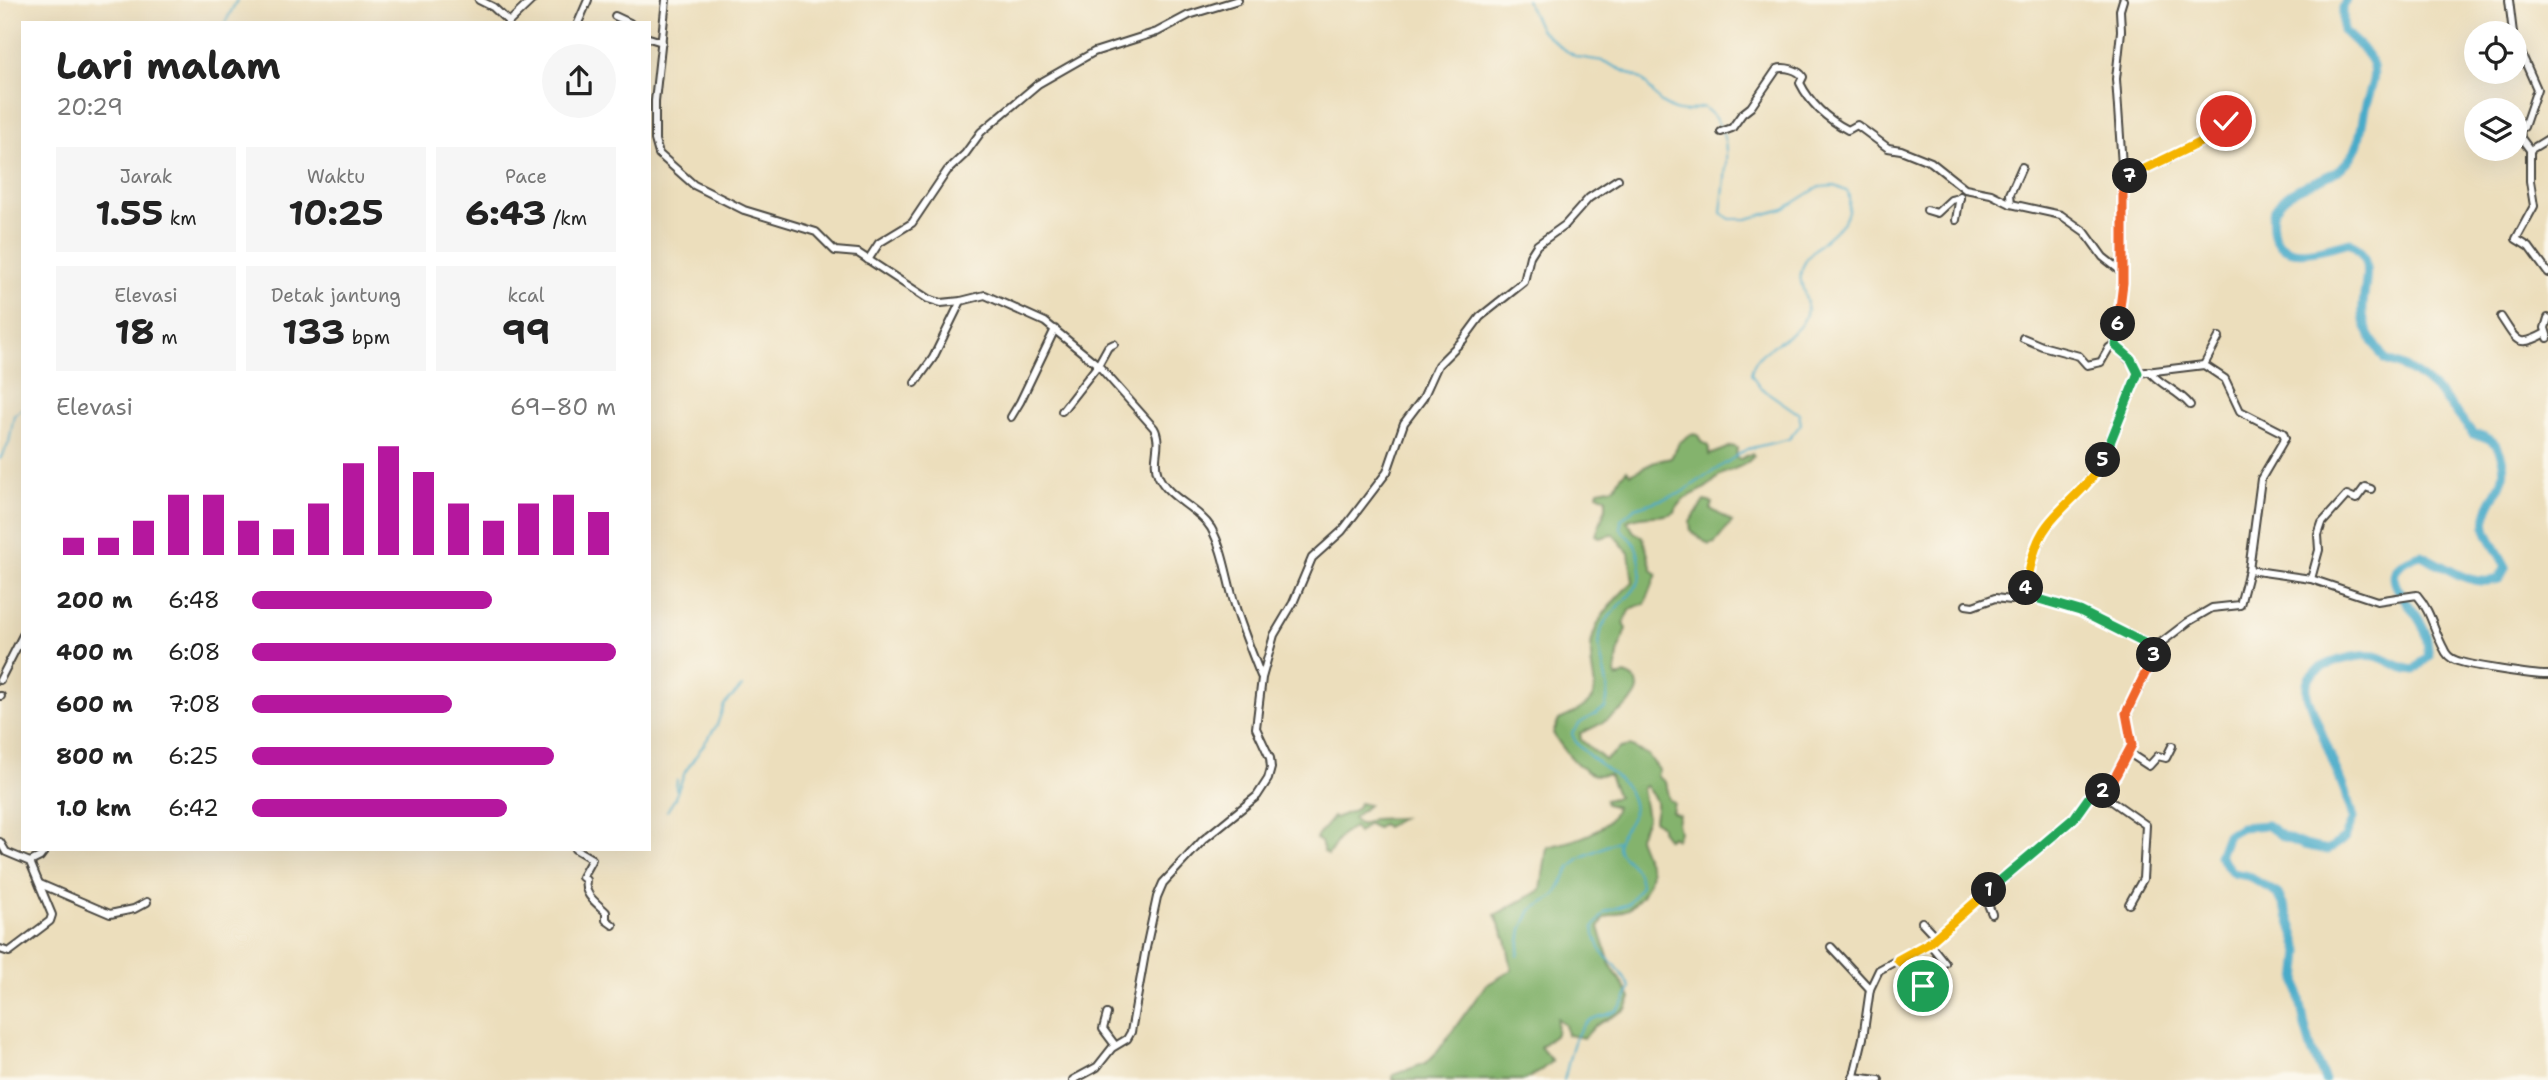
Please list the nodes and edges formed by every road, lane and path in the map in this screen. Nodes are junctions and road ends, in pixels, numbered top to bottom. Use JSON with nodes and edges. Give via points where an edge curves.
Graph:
{"nodes":[{"id":1,"x":479,"y":0,"type":"edge"},
{"id":2,"x":532,"y":0,"type":"edge"},
{"id":3,"x":588,"y":0,"type":"edge"},
{"id":4,"x":666,"y":0,"type":"edge"},
{"id":5,"x":1237,"y":0,"type":"edge"},
{"id":6,"x":2123,"y":0,"type":"edge"},
{"id":7,"x":2510,"y":0,"type":"edge"},
{"id":8,"x":615,"y":16,"type":"dead end"},
{"id":9,"x":507,"y":21,"type":"edge"},
{"id":10,"x":509,"y":21,"type":"edge"},
{"id":11,"x":579,"y":21,"type":"edge"},
{"id":12,"x":628,"y":21,"type":"edge"},
{"id":13,"x":2511,"y":21,"type":"edge"},
{"id":14,"x":651,"y":39,"type":"edge"},
{"id":15,"x":662,"y":43,"type":"junction"},
{"id":16,"x":2527,"y":66,"type":"edge"},
{"id":17,"x":2226,"y":121,"type":"dead end"},
{"id":18,"x":1721,"y":132,"type":"dead end"},
{"id":19,"x":2548,"y":139,"type":"edge"},
{"id":20,"x":2530,"y":150,"type":"junction"},
{"id":21,"x":2022,"y":167,"type":"dead end"},
{"id":22,"x":1618,"y":179,"type":"dead end"},
{"id":23,"x":2123,"y":180,"type":"junction"},
{"id":24,"x":1961,"y":187,"type":"junction"},
{"id":25,"x":1960,"y":198,"type":"junction"},
{"id":26,"x":2010,"y":202,"type":"junction"},
{"id":27,"x":1927,"y":210,"type":"dead end"},
{"id":28,"x":1956,"y":220,"type":"dead end"},
{"id":29,"x":868,"y":260,"type":"junction"},
{"id":30,"x":2122,"y":272,"type":"junction"},
{"id":31,"x":2548,"y":273,"type":"edge"},
{"id":32,"x":961,"y":301,"type":"junction"},
{"id":33,"x":2501,"y":317,"type":"dead end"},
{"id":34,"x":2548,"y":318,"type":"edge"},
{"id":35,"x":1055,"y":329,"type":"junction"},
{"id":36,"x":2547,"y":336,"type":"edge"},
{"id":37,"x":2219,"y":337,"type":"dead end"},
{"id":38,"x":2023,"y":338,"type":"dead end"},
{"id":39,"x":1114,"y":344,"type":"dead end"},
{"id":40,"x":2115,"y":344,"type":"junction"},
{"id":41,"x":1098,"y":365,"type":"junction"},
{"id":42,"x":2204,"y":365,"type":"junction"},
{"id":43,"x":2148,"y":372,"type":"junction"},
{"id":44,"x":2138,"y":373,"type":"junction"},
{"id":45,"x":915,"y":383,"type":"dead end"},
{"id":46,"x":2190,"y":405,"type":"dead end"},
{"id":47,"x":1062,"y":411,"type":"dead end"},
{"id":48,"x":1011,"y":417,"type":"dead end"},
{"id":49,"x":2371,"y":489,"type":"dead end"},
{"id":50,"x":2249,"y":570,"type":"junction"},
{"id":51,"x":2311,"y":579,"type":"junction"},
{"id":52,"x":2028,"y":596,"type":"junction"},
{"id":53,"x":1966,"y":605,"type":"dead end"},
{"id":54,"x":21,"y":639,"type":"edge"},
{"id":55,"x":2154,"y":648,"type":"junction"},
{"id":56,"x":2548,"y":675,"type":"edge"},
{"id":57,"x":1262,"y":678,"type":"junction"},
{"id":58,"x":0,"y":680,"type":"edge"},
{"id":59,"x":2172,"y":747,"type":"dead end"},
{"id":60,"x":2129,"y":754,"type":"junction"},
{"id":61,"x":2099,"y":792,"type":"junction"},
{"id":62,"x":0,"y":842,"type":"edge"},
{"id":63,"x":44,"y":851,"type":"edge"},
{"id":64,"x":579,"y":851,"type":"edge"},
{"id":65,"x":30,"y":862,"type":"junction"},
{"id":66,"x":40,"y":884,"type":"junction"},
{"id":67,"x":1983,"y":895,"type":"junction"},
{"id":68,"x":147,"y":902,"type":"dead end"},
{"id":69,"x":2129,"y":904,"type":"dead end"},
{"id":70,"x":1992,"y":914,"type":"dead end"},
{"id":71,"x":1922,"y":922,"type":"dead end"},
{"id":72,"x":613,"y":925,"type":"dead end"},
{"id":73,"x":1936,"y":937,"type":"junction"},
{"id":74,"x":1929,"y":943,"type":"junction"},
{"id":75,"x":1831,"y":947,"type":"dead end"},
{"id":76,"x":0,"y":949,"type":"edge"},
{"id":77,"x":1898,"y":960,"type":"junction"},
{"id":78,"x":1945,"y":963,"type":"dead end"},
{"id":79,"x":1945,"y":988,"type":"dead end"},
{"id":80,"x":1870,"y":989,"type":"junction"},
{"id":81,"x":1107,"y":1014,"type":"dead end"},
{"id":82,"x":1115,"y":1045,"type":"junction"},
{"id":83,"x":1853,"y":1078,"type":"edge"},
{"id":84,"x":1073,"y":1080,"type":"edge"},
{"id":85,"x":1879,"y":1080,"type":"edge"}],
"edges":[{"from":1,"to":9,"type":"street"},
{"from":2,"to":10,"type":"street"},
{"from":3,"to":11,"type":"street"},
{"from":4,"to":15,"type":"street"},
{"from":5,"to":29,"type":"street","via":[[1094,52],[1038,84],[981,132],[947,171],[912,223],[879,243]]},
{"from":6,"to":23,"type":"street","via":[[2116,79]]},
{"from":7,"to":13,"type":"street"},
{"from":8,"to":12,"type":"street"},
{"from":14,"to":15,"type":"street"},
{"from":15,"to":29,"type":"street","via":[[655,101],[659,154],[694,185],[744,210],[816,232],[835,251],[855,252]]},
{"from":16,"to":20,"type":"street","via":[[2537,89],[2520,129]]},
{"from":17,"to":23,"type":"street","via":[[2213,136]]},
{"from":18,"to":24,"type":"street","via":[[1729,130],[1751,107],[1774,72],[1786,68],[1803,76],[1801,85],[1826,118],[1848,130],[1857,125],[1888,149],[1928,160]]},
{"from":19,"to":20,"type":"street"},
{"from":20,"to":31,"type":"street","via":[[2534,206],[2516,239],[2529,247]]},
{"from":21,"to":26,"type":"street"},
{"from":22,"to":57,"type":"street","via":[[1589,198],[1565,225],[1537,245],[1524,282],[1480,317],[1438,365],[1423,398],[1404,423],[1387,472],[1346,527],[1312,558],[1274,635]]},
{"from":23,"to":30,"type":"street"},
{"from":24,"to":25,"type":"street"},
{"from":24,"to":26,"type":"street"},
{"from":25,"to":27,"type":"street","via":[[1937,213]]},
{"from":25,"to":28,"type":"street"},
{"from":26,"to":30,"type":"street","via":[[2061,215]]},
{"from":29,"to":32,"type":"street","via":[[928,299]]},
{"from":30,"to":40,"type":"street"},
{"from":32,"to":35,"type":"street","via":[[985,295]]},
{"from":32,"to":45,"type":"street"},
{"from":33,"to":36,"type":"street","via":[[2522,343]]},
{"from":34,"to":36,"type":"street"},
{"from":35,"to":41,"type":"street"},
{"from":35,"to":48,"type":"street"},
{"from":37,"to":42,"type":"street"},
{"from":38,"to":40,"type":"street","via":[[2077,355],[2087,365],[2101,362]]},
{"from":39,"to":41,"type":"street"},
{"from":40,"to":44,"type":"street"},
{"from":41,"to":47,"type":"street"},
{"from":41,"to":57,"type":"street","via":[[1157,433],[1159,478],[1214,534]]},
{"from":42,"to":43,"type":"street"},
{"from":42,"to":50,"type":"street","via":[[2225,380],[2240,411],[2285,435],[2261,479]]},
{"from":43,"to":44,"type":"street"},
{"from":43,"to":46,"type":"street"},
{"from":44,"to":52,"type":"street","via":[[2099,467],[2041,535],[2026,587]]},
{"from":49,"to":51,"type":"street","via":[[2365,487],[2356,499],[2348,494],[2324,519]]},
{"from":50,"to":51,"type":"street"},
{"from":50,"to":55,"type":"street","via":[[2241,605],[2212,608]]},
{"from":51,"to":56,"type":"street","via":[[2377,601],[2413,595],[2420,598],[2452,659]]},
{"from":52,"to":53,"type":"street"},
{"from":52,"to":55,"type":"street","via":[[2080,611]]},
{"from":54,"to":58,"type":"street"},
{"from":55,"to":60,"type":"street","via":[[2126,713],[2132,742]]},
{"from":57,"to":82,"type":"street","via":[[1256,728],[1270,758],[1268,779],[1257,796],[1203,840],[1163,883],[1132,1030]]},
{"from":59,"to":60,"type":"street","via":[[2166,758],[2156,757],[2149,766]]},
{"from":60,"to":61,"type":"street","via":[[2108,787]]},
{"from":61,"to":67,"type":"street"},
{"from":61,"to":69,"type":"street","via":[[2146,825],[2143,882]]},
{"from":62,"to":65,"type":"street","via":[[6,852]]},
{"from":63,"to":65,"type":"street"},
{"from":64,"to":72,"type":"street","via":[[591,858],[582,877],[585,888]]},
{"from":65,"to":66,"type":"street"},
{"from":66,"to":68,"type":"street","via":[[110,914]]},
{"from":66,"to":76,"type":"street","via":[[51,920],[9,952]]},
{"from":67,"to":70,"type":"street"},
{"from":67,"to":73,"type":"street"},
{"from":71,"to":73,"type":"street"},
{"from":73,"to":74,"type":"street"},
{"from":74,"to":77,"type":"street"},
{"from":74,"to":78,"type":"street"},
{"from":75,"to":80,"type":"street"},
{"from":77,"to":79,"type":"street","via":[[1920,985]]},
{"from":77,"to":80,"type":"street","via":[[1879,970]]},
{"from":80,"to":83,"type":"street"},
{"from":81,"to":82,"type":"street","via":[[1103,1028]]},
{"from":82,"to":84,"type":"street","via":[[1098,1066]]},
{"from":83,"to":85,"type":"street"}]}
